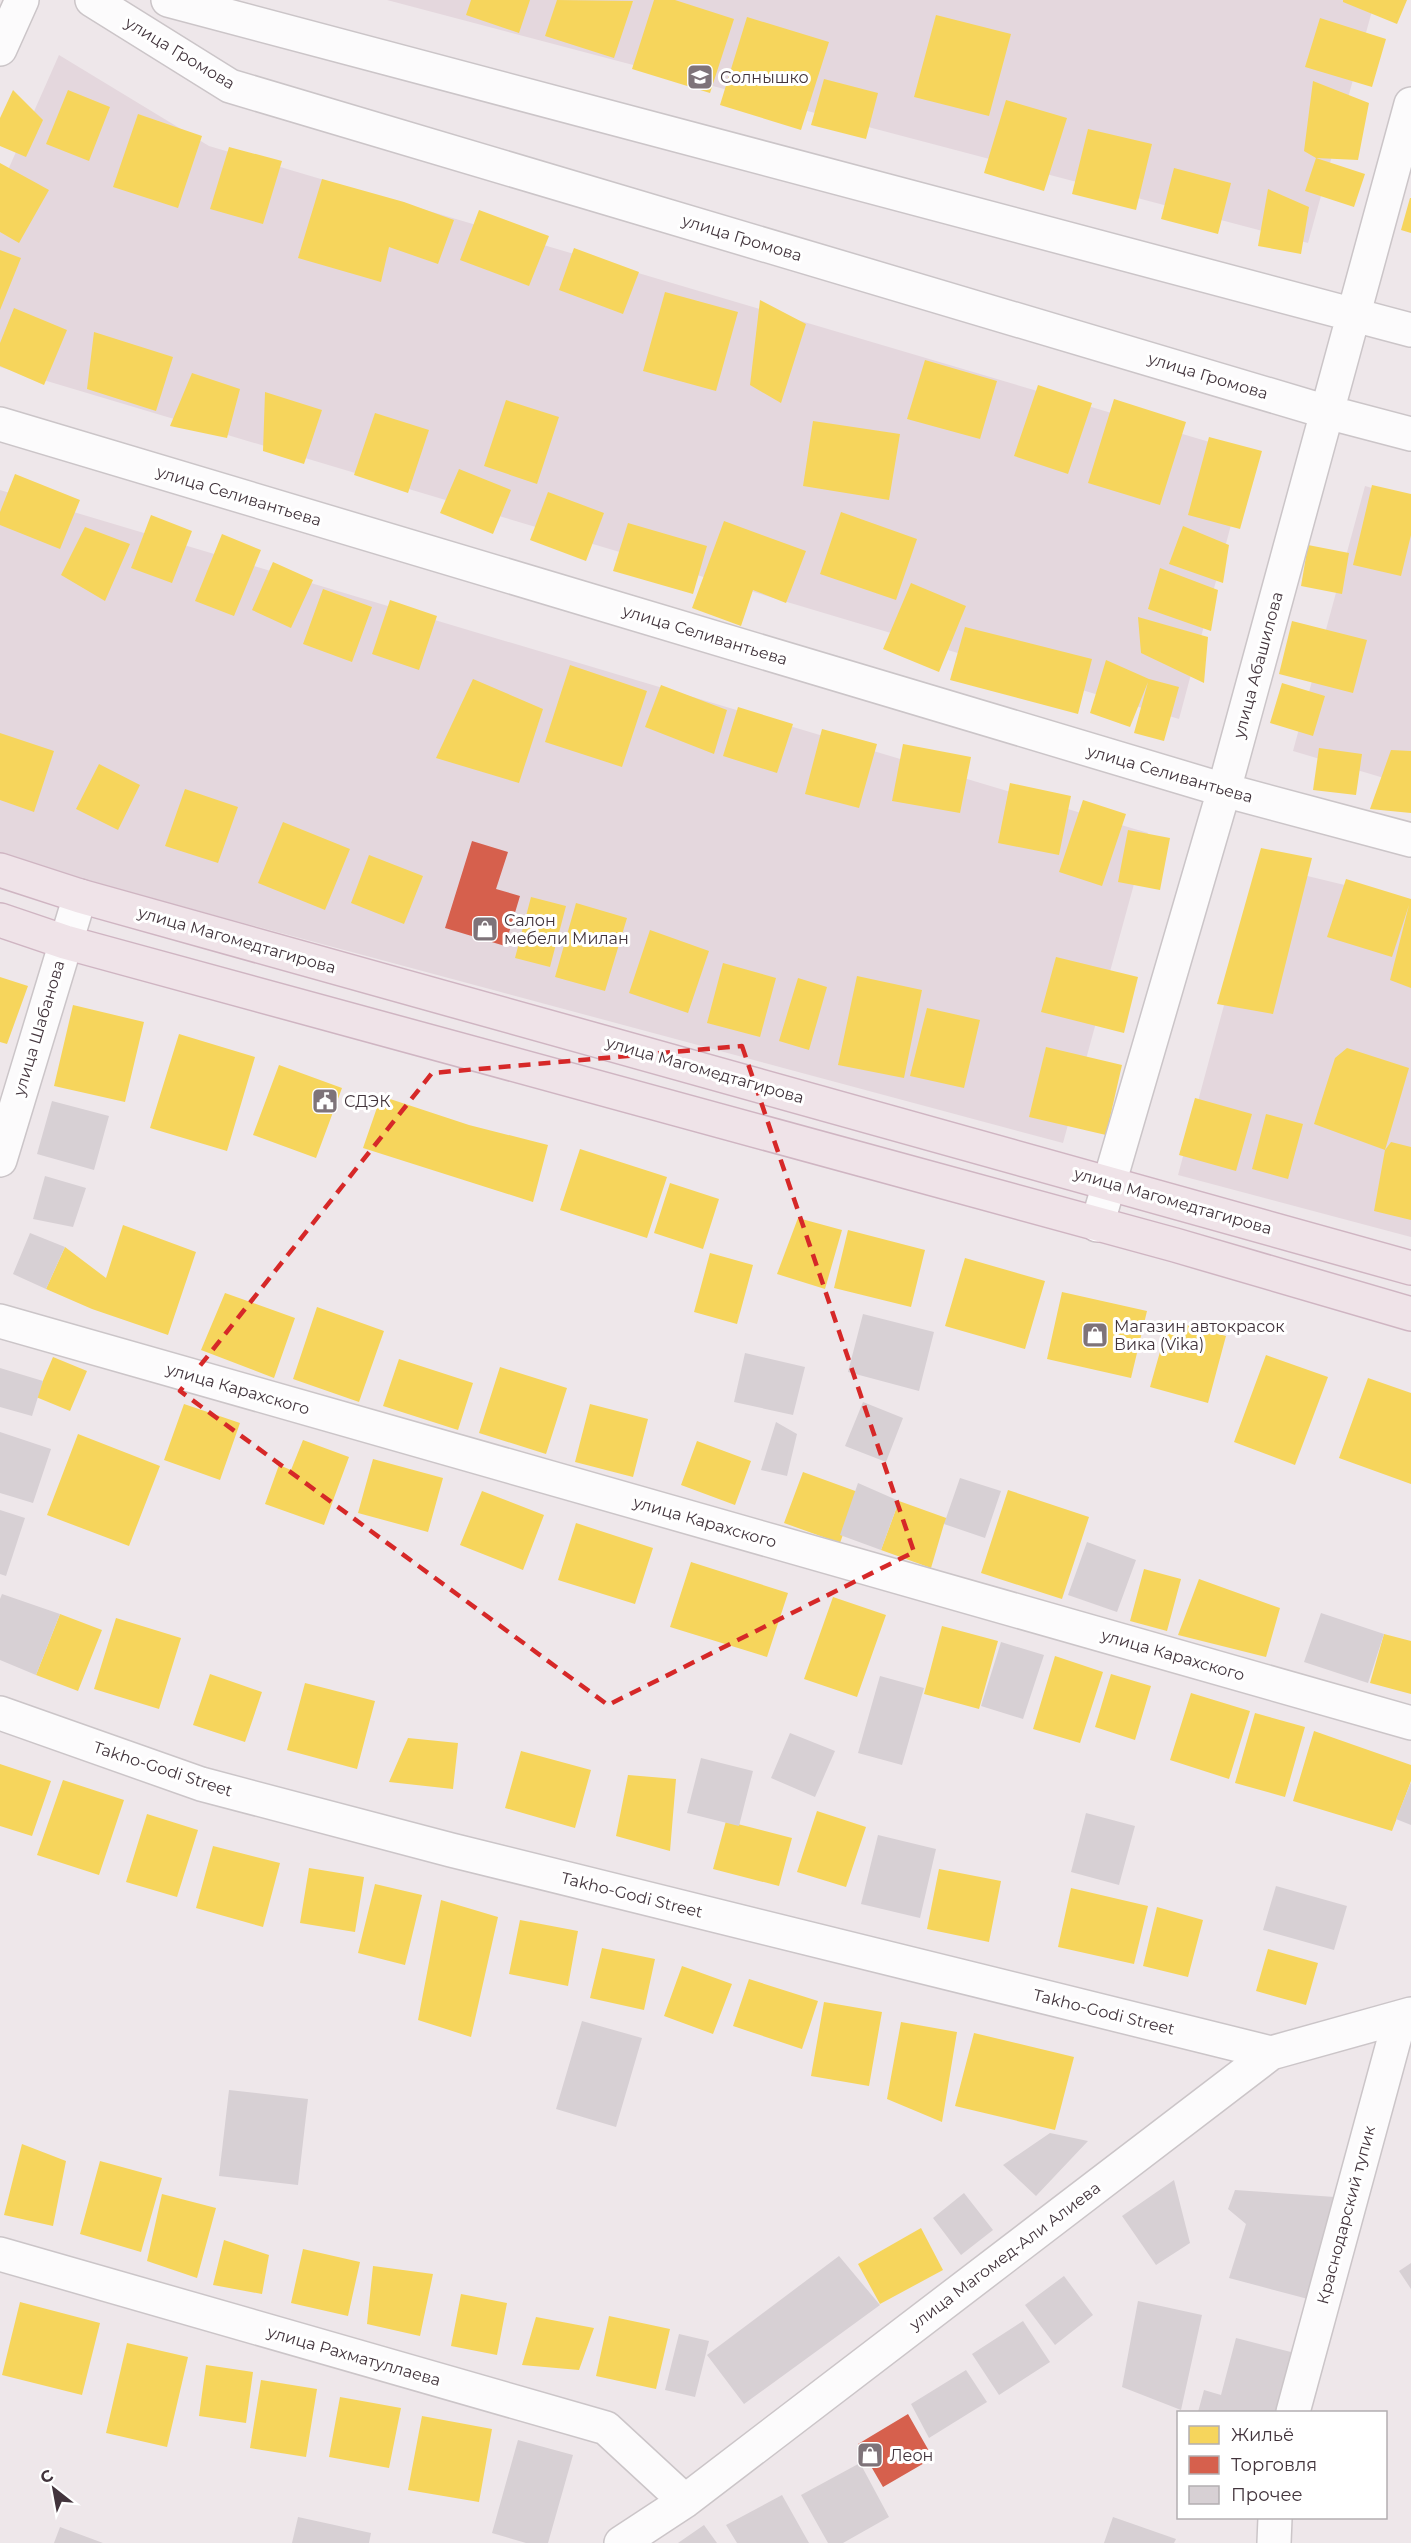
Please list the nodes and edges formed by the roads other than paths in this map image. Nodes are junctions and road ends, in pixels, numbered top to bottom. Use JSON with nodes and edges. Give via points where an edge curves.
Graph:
{"nodes":[{"id":1,"x":22,"y":0,"type":"edge"},
{"id":2,"x":92,"y":0,"type":"edge"},
{"id":3,"x":168,"y":0,"type":"edge"},
{"id":4,"x":0,"y":49,"type":"edge"},
{"id":5,"x":1411,"y":104,"type":"edge"},
{"id":6,"x":1354,"y":313,"type":"junction"},
{"id":7,"x":1411,"y":330,"type":"edge"},
{"id":8,"x":1327,"y":411,"type":"junction"},
{"id":9,"x":0,"y":424,"type":"edge"},
{"id":10,"x":1411,"y":434,"type":"edge"},
{"id":11,"x":1224,"y":790,"type":"junction"},
{"id":12,"x":1411,"y":840,"type":"edge"},
{"id":13,"x":0,"y":870,"type":"edge"},
{"id":14,"x":80,"y":896,"type":"junction"},
{"id":15,"x":0,"y":920,"type":"edge"},
{"id":16,"x":65,"y":942,"type":"junction"},
{"id":17,"x":0,"y":1160,"type":"edge"},
{"id":18,"x":1110,"y":1183,"type":"junction"},
{"id":19,"x":1097,"y":1225,"type":"junction"},
{"id":20,"x":1411,"y":1268,"type":"edge"},
{"id":21,"x":1411,"y":1314,"type":"edge"},
{"id":22,"x":0,"y":1321,"type":"edge"},
{"id":23,"x":0,"y":1713,"type":"edge"},
{"id":24,"x":1411,"y":1723,"type":"edge"},
{"id":25,"x":1406,"y":2016,"type":"edge"},
{"id":26,"x":1271,"y":2053,"type":"junction"},
{"id":27,"x":0,"y":2254,"type":"edge"},
{"id":28,"x":1293,"y":2411,"type":"edge"},
{"id":29,"x":685,"y":2501,"type":"junction"},
{"id":30,"x":1275,"y":2519,"type":"edge"},
{"id":31,"x":621,"y":2543,"type":"edge"},
{"id":32,"x":1274,"y":2543,"type":"edge"}],
"edges":[{"from":1,"to":4,"type":"street"},
{"from":2,"to":8,"type":"street","name":"улица Громова","via":[[230,86]]},
{"from":3,"to":6,"type":"street"},
{"from":5,"to":6,"type":"street","name":"улица Абашилова"},
{"from":6,"to":7,"type":"street"},
{"from":6,"to":8,"type":"street","name":"улица Абашилова"},
{"from":8,"to":10,"type":"street","name":"улица Громова"},
{"from":8,"to":11,"type":"street","name":"улица Абашилова"},
{"from":9,"to":11,"type":"street","name":"улица Селивантьева"},
{"from":11,"to":12,"type":"street","name":"улица Селивантьева"},
{"from":11,"to":18,"type":"street","name":"улица Абашилова"},
{"from":13,"to":14,"type":"main road","name":"улица Магомедтагирова"},
{"from":14,"to":16,"type":"street","name":"улица Шабанова"},
{"from":14,"to":18,"type":"main road","name":"улица Магомедтагирова"},
{"from":15,"to":16,"type":"main road"},
{"from":16,"to":17,"type":"street","name":"улица Шабанова"},
{"from":16,"to":19,"type":"main road"},
{"from":18,"to":19,"type":"street","name":"улица Абашилова"},
{"from":18,"to":20,"type":"main road","name":"улица Магомедтагирова"},
{"from":19,"to":21,"type":"main road"},
{"from":22,"to":24,"type":"street","name":"улица Карахского"},
{"from":23,"to":26,"type":"street","name":"Takho-Godi Street","via":[[201,1784],[451,1850]]},
{"from":25,"to":26,"type":"street","name":"улица Магомед-Али Алиева"},
{"from":25,"to":28,"type":"street","name":"Краснодарский тупик"},
{"from":26,"to":29,"type":"street","name":"улица Магомед-Али Алиева"},
{"from":27,"to":29,"type":"street","name":"улица Рахматуллаева","via":[[606,2428]]},
{"from":29,"to":31,"type":"street","name":"улица Магомед-Али Алиева"},
{"from":30,"to":32,"type":"street"}]}
